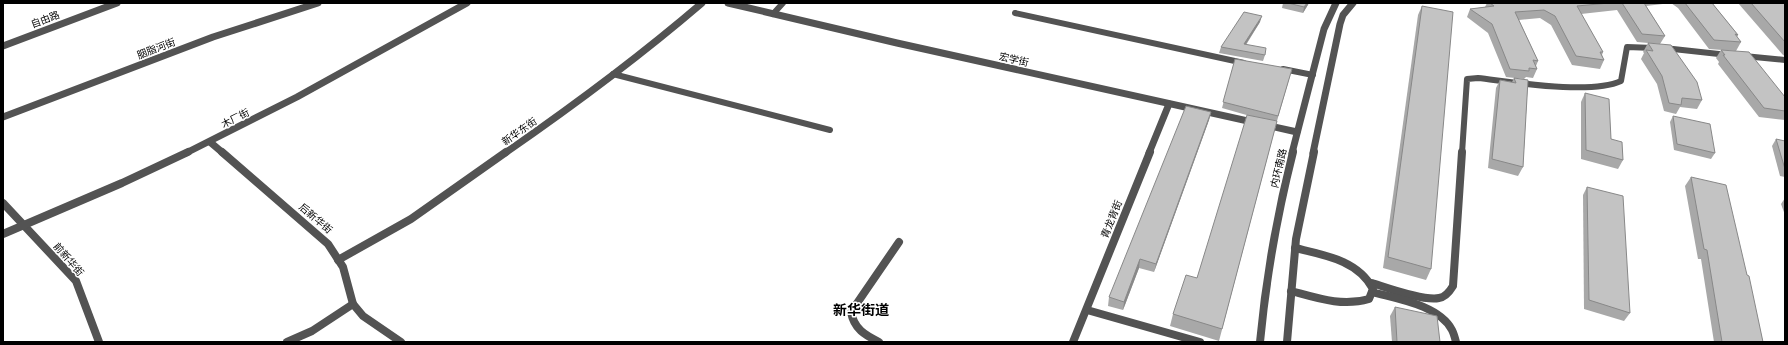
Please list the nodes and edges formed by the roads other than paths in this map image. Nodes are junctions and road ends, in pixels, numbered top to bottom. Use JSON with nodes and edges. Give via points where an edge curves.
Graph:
{"nodes":[{"id":1,"x":117,"y":3,"type":"edge"},
{"id":2,"x":318,"y":3,"type":"edge"},
{"id":3,"x":467,"y":3,"type":"edge"},
{"id":4,"x":702,"y":3,"type":"edge"},
{"id":5,"x":728,"y":3,"type":"edge"},
{"id":6,"x":783,"y":3,"type":"edge"},
{"id":7,"x":1336,"y":3,"type":"edge"},
{"id":8,"x":1353,"y":3,"type":"edge"},
{"id":9,"x":1015,"y":13,"type":"dead end"},
{"id":10,"x":773,"y":14,"type":"junction"},
{"id":11,"x":3,"y":46,"type":"edge"},
{"id":12,"x":1785,"y":60,"type":"edge"},
{"id":13,"x":1252,"y":64,"type":"edge"},
{"id":14,"x":1279,"y":68,"type":"edge"},
{"id":15,"x":613,"y":74,"type":"junction"},
{"id":16,"x":1313,"y":75,"type":"junction"},
{"id":17,"x":1169,"y":104,"type":"junction"},
{"id":18,"x":3,"y":117,"type":"edge"},
{"id":19,"x":830,"y":130,"type":"dead end"},
{"id":20,"x":1296,"y":132,"type":"junction"},
{"id":21,"x":210,"y":142,"type":"junction"},
{"id":22,"x":3,"y":203,"type":"edge"},
{"id":23,"x":24,"y":226,"type":"junction"},
{"id":24,"x":3,"y":234,"type":"edge"},
{"id":25,"x":899,"y":242,"type":"dead end"},
{"id":26,"x":1295,"y":248,"type":"junction"},
{"id":27,"x":338,"y":260,"type":"junction"},
{"id":28,"x":1372,"y":287,"type":"junction"},
{"id":29,"x":1291,"y":291,"type":"junction"},
{"id":30,"x":1428,"y":297,"type":"junction"},
{"id":31,"x":353,"y":304,"type":"junction"},
{"id":32,"x":1428,"y":309,"type":"junction"},
{"id":33,"x":1088,"y":310,"type":"junction"},
{"id":34,"x":99,"y":342,"type":"edge"},
{"id":35,"x":287,"y":342,"type":"edge"},
{"id":36,"x":402,"y":342,"type":"edge"},
{"id":37,"x":879,"y":342,"type":"edge"},
{"id":38,"x":1073,"y":342,"type":"edge"},
{"id":39,"x":1200,"y":342,"type":"edge"},
{"id":40,"x":1260,"y":342,"type":"edge"},
{"id":41,"x":1287,"y":342,"type":"edge"},
{"id":42,"x":1456,"y":342,"type":"edge"}],
"edges":[{"from":1,"to":11,"type":"street","name":"自由路"},
{"from":2,"to":18,"type":"street","name":"胭脂河街","via":[[213,37]]},
{"from":3,"to":21,"type":"street","name":"木厂街","via":[[339,75]]},
{"from":4,"to":15,"type":"street","name":"新华东街"},
{"from":5,"to":10,"type":"street","name":"宏学街"},
{"from":6,"to":10,"type":"lane"},
{"from":7,"to":16,"type":"street","name":"内环南路","via":[[1329,16]]},
{"from":8,"to":26,"type":"street","via":[[1343,15],[1340,24]]},
{"from":9,"to":13,"type":"lane"},
{"from":10,"to":17,"type":"street","name":"宏学街"},
{"from":12,"to":30,"type":"lane","via":[[1631,46],[1626,50],[1621,81],[1612,86],[1563,86],[1467,79],[1453,286],[1447,294],[1439,298]]},
{"from":14,"to":16,"type":"lane"},
{"from":15,"to":19,"type":"lane","via":[[681,94]]},
{"from":15,"to":27,"type":"street","name":"新华东街","via":[[574,105],[411,219]]},
{"from":16,"to":20,"type":"street","name":"内环南路"},
{"from":17,"to":20,"type":"street","name":"宏学街"},
{"from":17,"to":33,"type":"street","name":"青龙背街"},
{"from":20,"to":40,"type":"street","name":"内环南路","via":[[1272,239]]},
{"from":21,"to":23,"type":"street","name":"木厂街","via":[[148,173]]},
{"from":21,"to":27,"type":"street","name":"后新华街","via":[[328,244]]},
{"from":22,"to":23,"type":"street","name":"前新华街"},
{"from":23,"to":24,"type":"street","name":"木厂街"},
{"from":23,"to":34,"type":"street","name":"前新华街","via":[[76,281]]},
{"from":25,"to":37,"type":"lane","via":[[851,312],[852,321],[858,330]]},
{"from":26,"to":28,"type":"lane","via":[[1344,262],[1368,278]]},
{"from":26,"to":29,"type":"street"},
{"from":27,"to":31,"type":"street","name":"后新华街","via":[[343,267]]},
{"from":28,"to":29,"type":"lane","via":[[1369,299],[1350,303]]},
{"from":28,"to":30,"type":"lane"},
{"from":28,"to":32,"type":"lane"},
{"from":29,"to":41,"type":"street"},
{"from":30,"to":32,"type":"lane"},
{"from":31,"to":35,"type":"street","via":[[312,331]]},
{"from":31,"to":36,"type":"street","name":"后新华街","via":[[363,316]]},
{"from":32,"to":42,"type":"lane","via":[[1448,324]]},
{"from":33,"to":38,"type":"street","name":"青龙背街"},
{"from":33,"to":39,"type":"street"}]}
